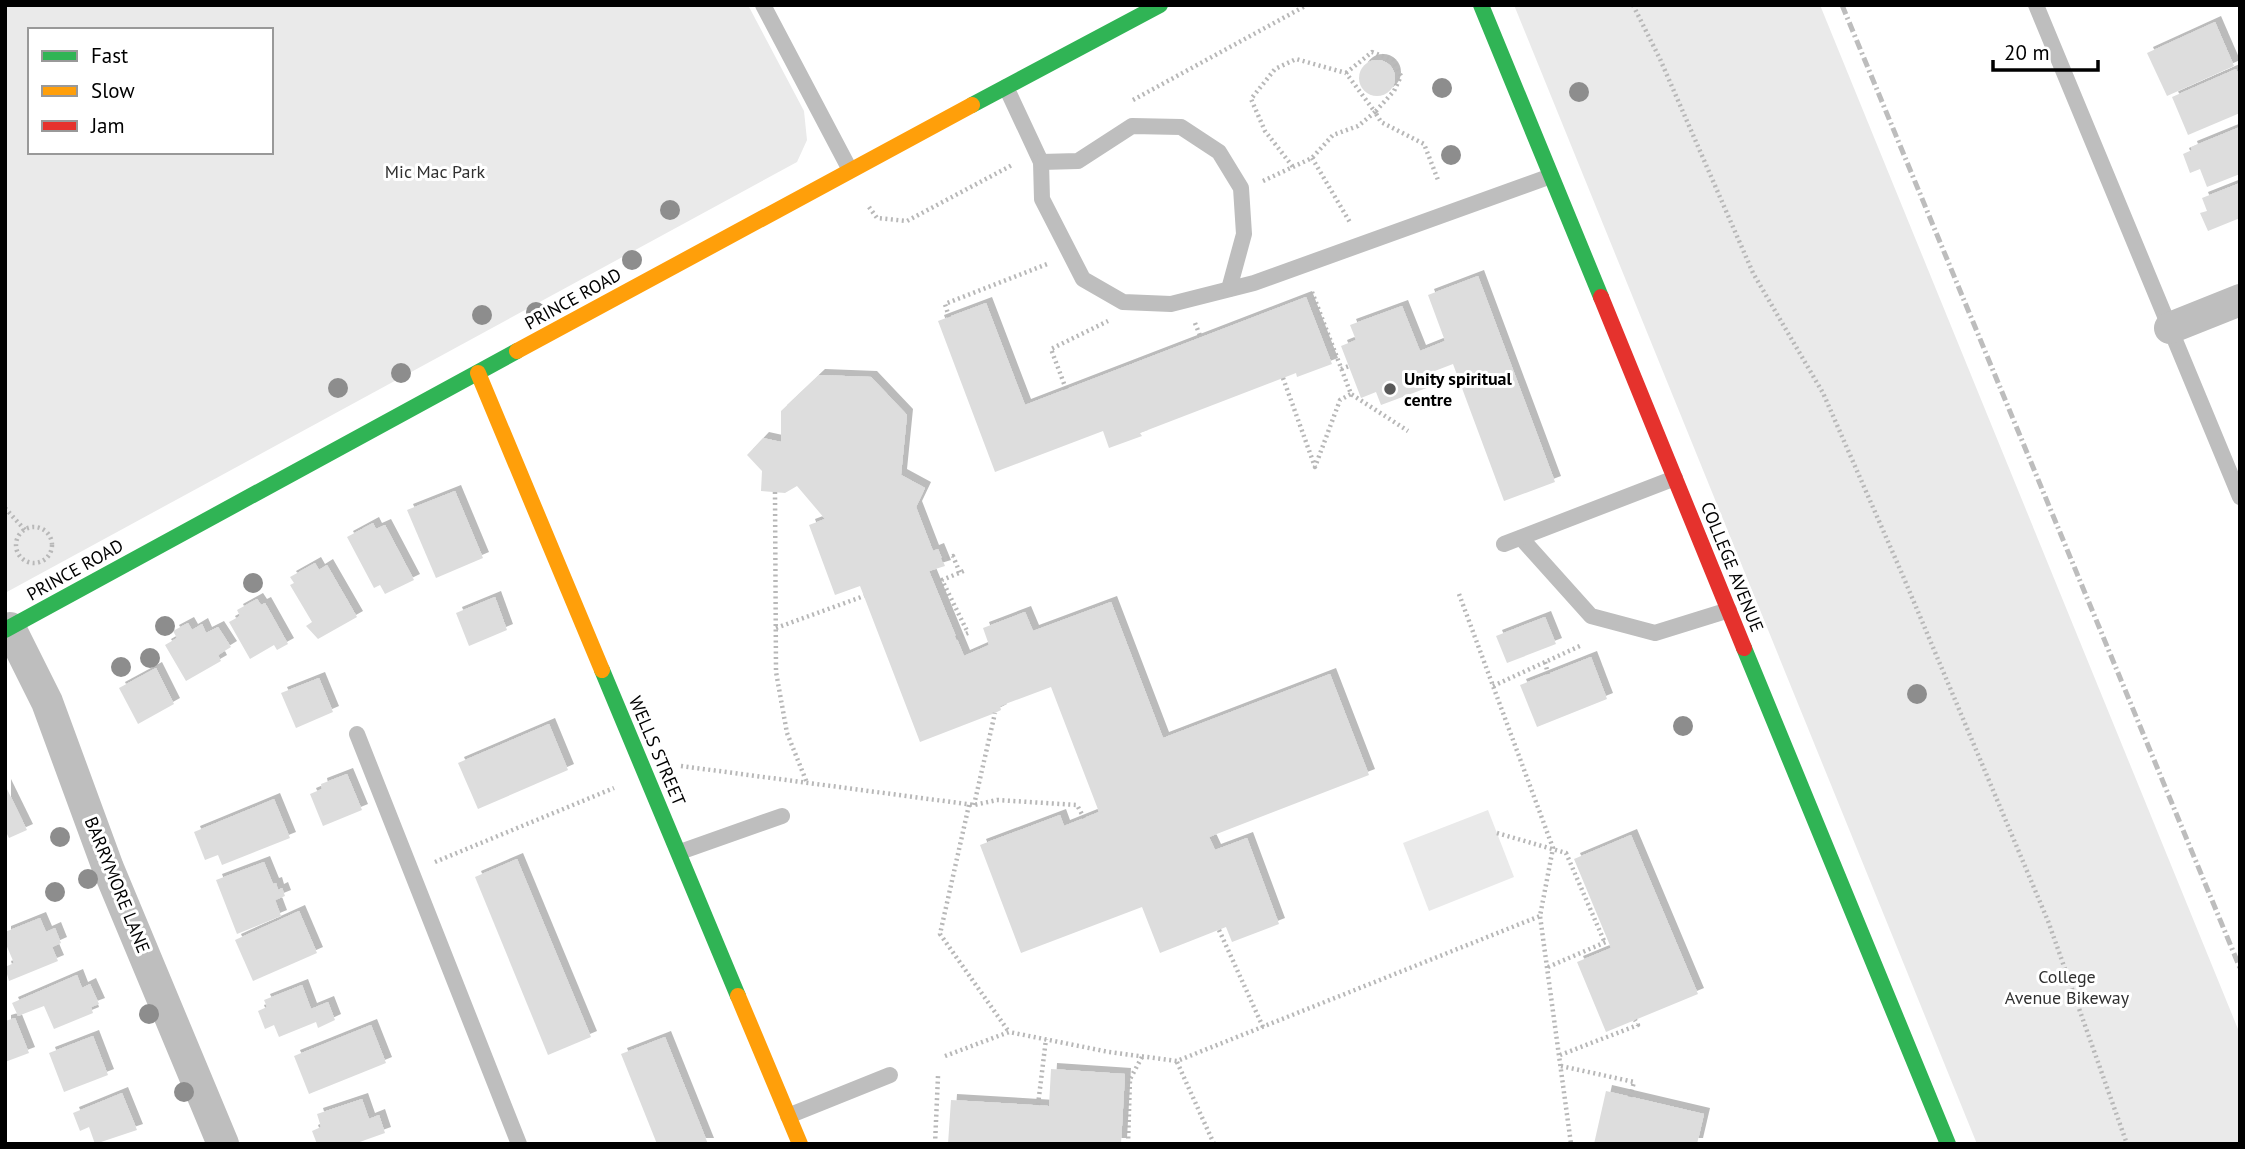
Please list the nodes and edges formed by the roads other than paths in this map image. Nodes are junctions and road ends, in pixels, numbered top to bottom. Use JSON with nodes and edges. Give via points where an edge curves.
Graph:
{"nodes":[{"id":1,"x":763,"y":5,"type":"edge"},
{"id":2,"x":1160,"y":5,"type":"edge"},
{"id":3,"x":1481,"y":5,"type":"edge"},
{"id":4,"x":2036,"y":5,"type":"edge"},
{"id":5,"x":1006,"y":88,"type":"junction"},
{"id":6,"x":1041,"y":162,"type":"junction"},
{"id":7,"x":850,"y":170,"type":"junction"},
{"id":8,"x":1550,"y":177,"type":"junction"},
{"id":9,"x":1229,"y":289,"type":"junction"},
{"id":10,"x":2240,"y":300,"type":"edge"},
{"id":11,"x":2171,"y":328,"type":"junction"},
{"id":12,"x":478,"y":373,"type":"junction"},
{"id":13,"x":1675,"y":478,"type":"junction"},
{"id":14,"x":2240,"y":497,"type":"edge"},
{"id":15,"x":1521,"y":538,"type":"junction"},
{"id":16,"x":1504,"y":544,"type":"dead end"},
{"id":17,"x":1728,"y":610,"type":"junction"},
{"id":18,"x":7,"y":629,"type":"edge"},
{"id":19,"x":357,"y":734,"type":"dead end"},
{"id":20,"x":782,"y":816,"type":"dead end"},
{"id":21,"x":680,"y":852,"type":"junction"},
{"id":22,"x":890,"y":1075,"type":"dead end"},
{"id":23,"x":788,"y":1116,"type":"junction"},
{"id":24,"x":223,"y":1144,"type":"edge"},
{"id":25,"x":519,"y":1144,"type":"edge"},
{"id":26,"x":800,"y":1144,"type":"edge"},
{"id":27,"x":1948,"y":1144,"type":"edge"}],
"edges":[{"from":1,"to":7,"type":"lane"},
{"from":2,"to":5,"type":"street","name":"PRINCE ROAD"},
{"from":3,"to":8,"type":"street","name":"COLLEGE AVENUE"},
{"from":4,"to":11,"type":"lane"},
{"from":5,"to":6,"type":"lane"},
{"from":5,"to":7,"type":"street","name":"PRINCE ROAD"},
{"from":6,"to":9,"type":"lane","via":[[1042,199],[1083,279],[1124,302],[1171,304]]},
{"from":6,"to":9,"type":"lane","via":[[1078,161],[1132,126],[1181,127],[1219,152],[1241,188],[1244,233]]},
{"from":7,"to":12,"type":"street","name":"PRINCE ROAD"},
{"from":8,"to":9,"type":"lane"},
{"from":8,"to":13,"type":"street","name":"COLLEGE AVENUE"},
{"from":10,"to":11,"type":"street"},
{"from":11,"to":14,"type":"lane"},
{"from":12,"to":18,"type":"street","name":"PRINCE ROAD"},
{"from":12,"to":21,"type":"street","name":"WELLS STREET"},
{"from":13,"to":15,"type":"lane"},
{"from":13,"to":17,"type":"street","name":"COLLEGE AVENUE"},
{"from":15,"to":16,"type":"lane"},
{"from":15,"to":17,"type":"lane","via":[[1591,616],[1655,633]]},
{"from":17,"to":27,"type":"street","name":"COLLEGE AVENUE"},
{"from":18,"to":24,"type":"street","name":"BARRYMORE LANE","via":[[47,702],[108,868]]},
{"from":19,"to":25,"type":"lane"},
{"from":20,"to":21,"type":"lane"},
{"from":21,"to":23,"type":"street","name":"WELLS STREET"},
{"from":22,"to":23,"type":"lane"},
{"from":23,"to":26,"type":"street","name":"WELLS STREET"}]}
